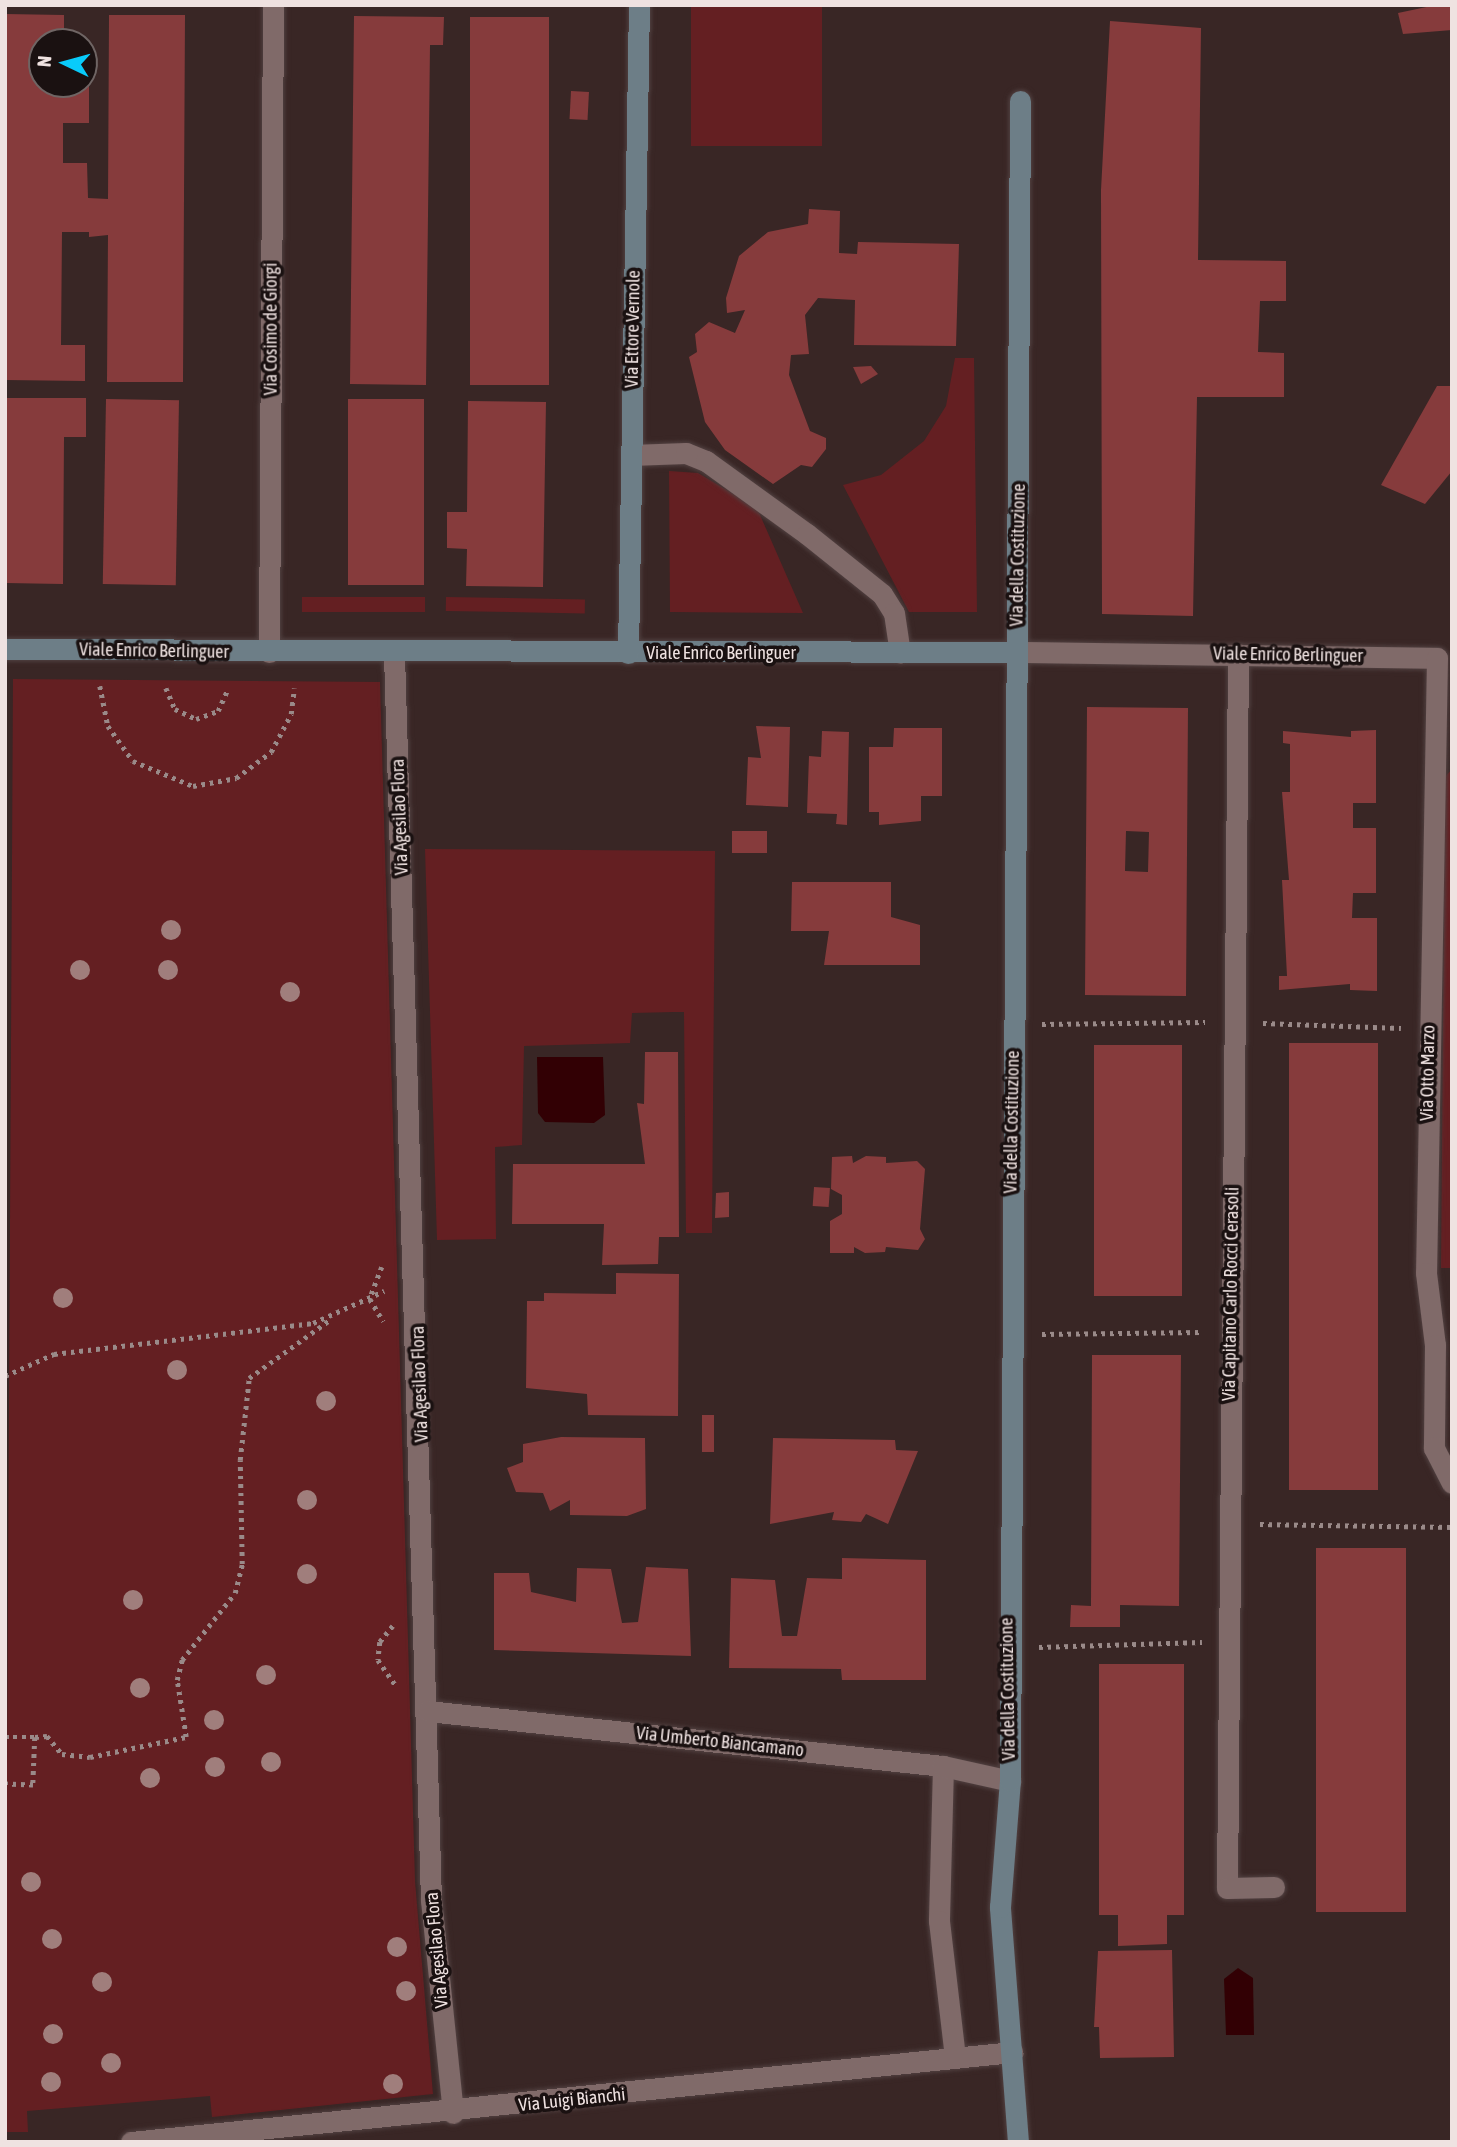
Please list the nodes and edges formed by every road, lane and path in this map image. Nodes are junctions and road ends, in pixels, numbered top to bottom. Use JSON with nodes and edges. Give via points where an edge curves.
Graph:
{"nodes":[{"id":1,"x":273,"y":5,"type":"edge"},
{"id":2,"x":639,"y":5,"type":"edge"},
{"id":3,"x":1020,"y":101,"type":"dead end"},
{"id":4,"x":631,"y":455,"type":"junction"},
{"id":5,"x":5,"y":649,"type":"edge"},
{"id":6,"x":269,"y":652,"type":"junction"},
{"id":7,"x":1017,"y":652,"type":"junction"},
{"id":8,"x":628,"y":653,"type":"junction"},
{"id":9,"x":900,"y":653,"type":"junction"},
{"id":10,"x":394,"y":654,"type":"junction"},
{"id":11,"x":1238,"y":654,"type":"junction"},
{"id":12,"x":1437,"y":658,"type":"joint"},
{"id":13,"x":100,"y":686,"type":"dead end"},
{"id":14,"x":166,"y":688,"type":"dead end"},
{"id":15,"x":294,"y":688,"type":"dead end"},
{"id":16,"x":228,"y":689,"type":"dead end"},
{"id":17,"x":417,"y":1284,"type":"junction"},
{"id":18,"x":331,"y":1319,"type":"junction"},
{"id":19,"x":1231,"y":1332,"type":"junction"},
{"id":20,"x":1010,"y":1334,"type":"junction"},
{"id":21,"x":5,"y":1376,"type":"edge"},
{"id":22,"x":1452,"y":1483,"type":"edge"},
{"id":23,"x":1228,"y":1523,"type":"junction"},
{"id":24,"x":1452,"y":1527,"type":"edge"},
{"id":25,"x":405,"y":1619,"type":"dead end"},
{"id":26,"x":1228,"y":1641,"type":"junction"},
{"id":27,"x":1007,"y":1648,"type":"junction"},
{"id":28,"x":407,"y":1690,"type":"dead end"},
{"id":29,"x":428,"y":1711,"type":"junction"},
{"id":30,"x":5,"y":1737,"type":"edge"},
{"id":31,"x":34,"y":1737,"type":"junction"},
{"id":32,"x":943,"y":1766,"type":"junction"},
{"id":33,"x":1010,"y":1781,"type":"junction"},
{"id":34,"x":5,"y":1784,"type":"edge"},
{"id":35,"x":1274,"y":1887,"type":"dead end"},
{"id":36,"x":1012,"y":2052,"type":"junction"},
{"id":37,"x":955,"y":2059,"type":"junction"},
{"id":38,"x":453,"y":2113,"type":"junction"},
{"id":39,"x":316,"y":2133,"type":"edge"},
{"id":40,"x":131,"y":2142,"type":"edge"},
{"id":41,"x":1018,"y":2142,"type":"edge"}],
"edges":[{"from":1,"to":6,"type":"street","name":"Via Cosimo de Giorgi"},
{"from":2,"to":4,"type":"street","name":"Via Ettore Vernole"},
{"from":3,"to":7,"type":"street","name":"Via della Costituzione"},
{"from":4,"to":8,"type":"street","name":"Via Ettore Vernole"},
{"from":4,"to":9,"type":"street","via":[[686,453],[706,461],[807,534],[881,594],[894,612]]},
{"from":5,"to":6,"type":"street","name":"Viale Enrico Berlinguer"},
{"from":6,"to":10,"type":"street","name":"Viale Enrico Berlinguer"},
{"from":7,"to":9,"type":"street","name":"Viale Enrico Berlinguer"},
{"from":7,"to":11,"type":"street","name":"Viale Enrico Berlinguer"},
{"from":7,"to":20,"type":"street","name":"Via della Costituzione"},
{"from":8,"to":9,"type":"street","name":"Viale Enrico Berlinguer"},
{"from":8,"to":10,"type":"street","name":"Viale Enrico Berlinguer"},
{"from":10,"to":17,"type":"street","name":"Via Agesilao Flora"},
{"from":11,"to":12,"type":"street","name":"Viale Enrico Berlinguer"},
{"from":11,"to":19,"type":"street","name":"Via Capitano Carlo Rocci Cerasoli"},
{"from":12,"to":22,"type":"street","name":"Via Otto Marzo","via":[[1426,1273],[1435,1345],[1434,1448]]},
{"from":13,"to":15,"type":"path","via":[[108,726],[133,761],[193,786],[236,778],[271,752],[291,713]]},
{"from":14,"to":16,"type":"path","via":[[175,709],[196,719],[218,710]]},
{"from":17,"to":18,"type":"path","via":[[389,1287]]},
{"from":17,"to":29,"type":"street","name":"Via Agesilao Flora"},
{"from":18,"to":21,"type":"path","via":[[54,1354]]},
{"from":18,"to":31,"type":"path","via":[[249,1378],[240,1460],[242,1564],[235,1592],[182,1660],[177,1679],[186,1737],[90,1757],[62,1754],[47,1736]]},
{"from":19,"to":20,"type":"path"},
{"from":19,"to":23,"type":"street","name":"Via Capitano Carlo Rocci Cerasoli"},
{"from":20,"to":27,"type":"street","name":"Via della Costituzione"},
{"from":23,"to":24,"type":"path"},
{"from":23,"to":26,"type":"street","name":"Via Capitano Carlo Rocci Cerasoli"},
{"from":25,"to":28,"type":"path","via":[[380,1642],[378,1660],[393,1684]]},
{"from":26,"to":27,"type":"path"},
{"from":26,"to":35,"type":"street","name":"Via Capitano Carlo Rocci Cerasoli","via":[[1227,1888]]},
{"from":27,"to":33,"type":"street","name":"Via della Costituzione"},
{"from":29,"to":32,"type":"street","name":"Via Umberto Biancamano"},
{"from":29,"to":38,"type":"street","name":"Via Agesilao Flora","via":[[431,1900]]},
{"from":30,"to":31,"type":"path"},
{"from":31,"to":34,"type":"path","via":[[33,1785]]},
{"from":32,"to":33,"type":"street","name":"Via Umberto Biancamano"},
{"from":32,"to":37,"type":"street","via":[[939,1921]]},
{"from":33,"to":36,"type":"street","name":"Via della Costituzione","via":[[1000,1907]]},
{"from":36,"to":37,"type":"street","name":"Via Luigi Bianchi"},
{"from":36,"to":41,"type":"street","name":"Via della Costituzione"},
{"from":37,"to":38,"type":"street","name":"Via Luigi Bianchi"},
{"from":38,"to":39,"type":"street","name":"Via Luigi Bianchi"},
{"from":39,"to":40,"type":"street","name":"Via Luigi Bianchi"}]}
